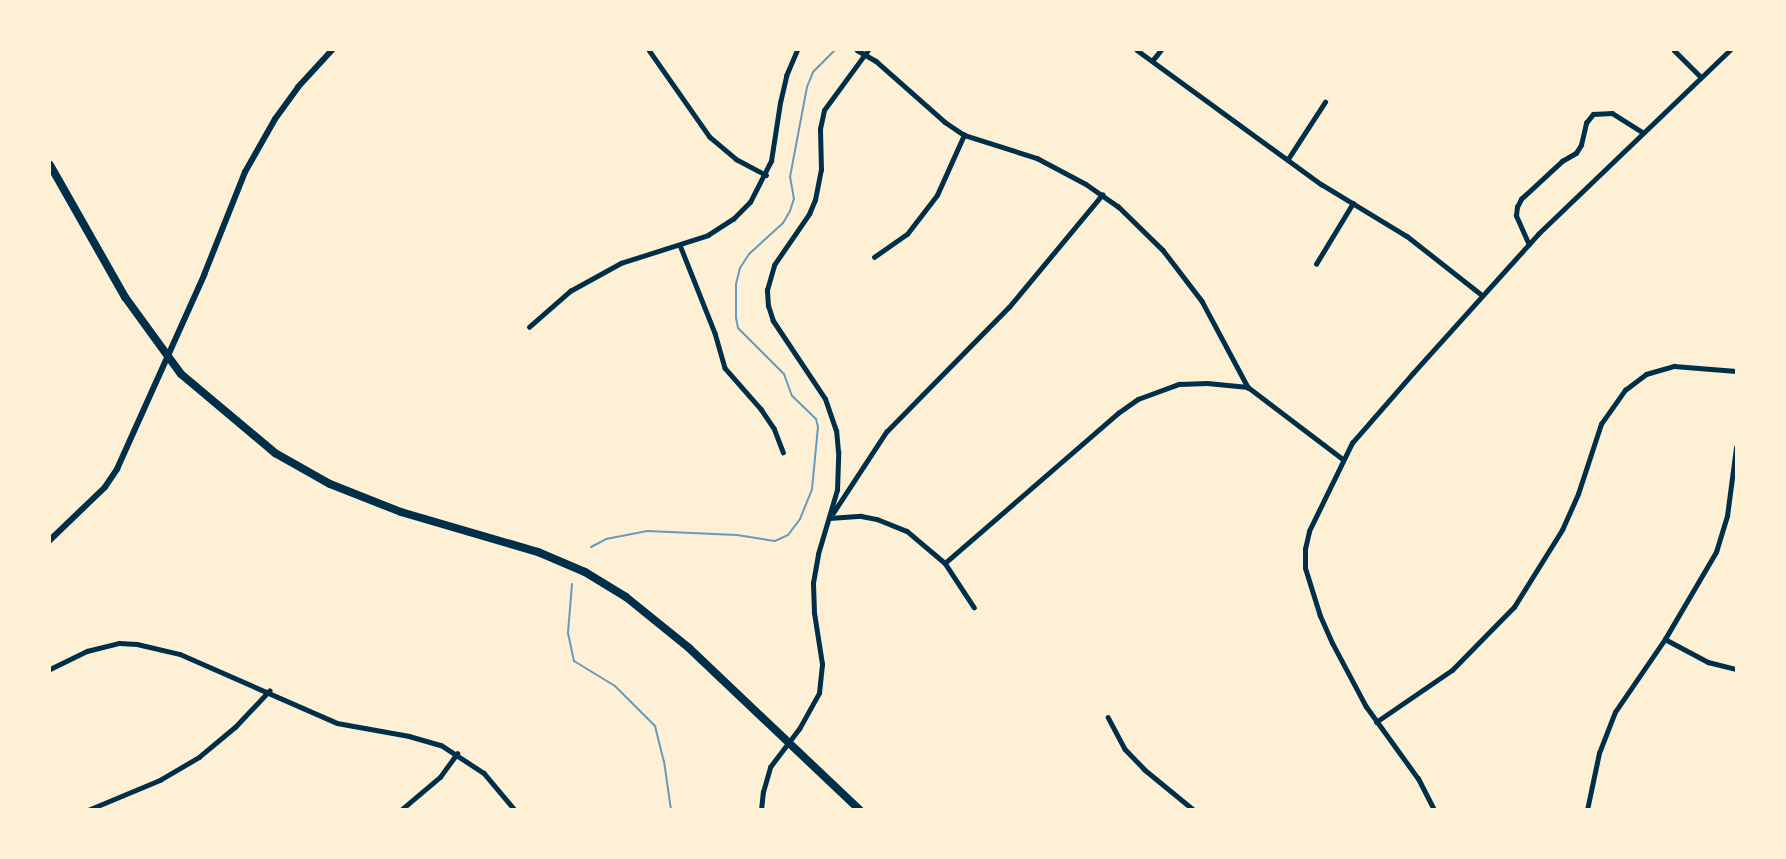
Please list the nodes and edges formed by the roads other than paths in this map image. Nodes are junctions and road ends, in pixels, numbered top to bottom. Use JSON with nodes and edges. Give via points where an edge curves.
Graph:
{"nodes":[{"id":1,"x":332,"y":50,"type":"edge"},
{"id":2,"x":649,"y":50,"type":"edge"},
{"id":3,"x":797,"y":50,"type":"edge"},
{"id":4,"x":857,"y":50,"type":"edge"},
{"id":5,"x":1137,"y":50,"type":"edge"},
{"id":6,"x":1161,"y":50,"type":"edge"},
{"id":7,"x":1674,"y":50,"type":"edge"},
{"id":8,"x":1730,"y":50,"type":"edge"},
{"id":9,"x":867,"y":52,"type":"edge"},
{"id":10,"x":1152,"y":61,"type":"junction"},
{"id":11,"x":1700,"y":76,"type":"junction"},
{"id":12,"x":1325,"y":102,"type":"dead end"},
{"id":13,"x":1642,"y":132,"type":"junction"},
{"id":14,"x":964,"y":135,"type":"junction"},
{"id":15,"x":1288,"y":159,"type":"junction"},
{"id":16,"x":50,"y":165,"type":"edge"},
{"id":17,"x":766,"y":175,"type":"junction"},
{"id":18,"x":1102,"y":195,"type":"junction"},
{"id":19,"x":1353,"y":203,"type":"junction"},
{"id":20,"x":1529,"y":244,"type":"junction"},
{"id":21,"x":680,"y":245,"type":"junction"},
{"id":22,"x":874,"y":257,"type":"dead end"},
{"id":23,"x":1316,"y":264,"type":"dead end"},
{"id":24,"x":1482,"y":295,"type":"junction"},
{"id":25,"x":529,"y":327,"type":"dead end"},
{"id":26,"x":167,"y":355,"type":"junction"},
{"id":27,"x":1737,"y":371,"type":"edge"},
{"id":28,"x":1248,"y":387,"type":"junction"},
{"id":29,"x":1737,"y":448,"type":"edge"},
{"id":30,"x":783,"y":452,"type":"dead end"},
{"id":31,"x":1343,"y":459,"type":"junction"},
{"id":32,"x":829,"y":518,"type":"junction"},
{"id":33,"x":50,"y":540,"type":"edge"},
{"id":34,"x":945,"y":563,"type":"junction"},
{"id":35,"x":974,"y":607,"type":"dead end"},
{"id":36,"x":1665,"y":639,"type":"junction"},
{"id":37,"x":50,"y":669,"type":"edge"},
{"id":38,"x":1737,"y":669,"type":"edge"},
{"id":39,"x":269,"y":691,"type":"junction"},
{"id":40,"x":1108,"y":717,"type":"dead end"},
{"id":41,"x":1376,"y":722,"type":"junction"},
{"id":42,"x":789,"y":744,"type":"junction"},
{"id":43,"x":457,"y":754,"type":"junction"},
{"id":44,"x":88,"y":810,"type":"edge"},
{"id":45,"x":400,"y":810,"type":"edge"},
{"id":46,"x":515,"y":810,"type":"edge"},
{"id":47,"x":761,"y":810,"type":"edge"},
{"id":48,"x":860,"y":810,"type":"edge"},
{"id":49,"x":1194,"y":810,"type":"edge"},
{"id":50,"x":1434,"y":810,"type":"edge"},
{"id":51,"x":1587,"y":810,"type":"edge"}],
"edges":[{"from":1,"to":26,"type":"street","via":[[275,119],[245,172]]},
{"from":2,"to":17,"type":"street","via":[[710,137],[736,159]]},
{"from":3,"to":17,"type":"street","via":[[786,76],[775,147]]},
{"from":4,"to":9,"type":"street"},
{"from":5,"to":10,"type":"street"},
{"from":6,"to":10,"type":"street"},
{"from":7,"to":11,"type":"street"},
{"from":8,"to":11,"type":"street"},
{"from":9,"to":14,"type":"street"},
{"from":9,"to":32,"type":"street","via":[[824,110],[815,200],[774,265],[767,290],[773,321],[813,377],[833,420],[838,452],[837,490]]},
{"from":10,"to":15,"type":"street"},
{"from":11,"to":13,"type":"street"},
{"from":12,"to":15,"type":"street"},
{"from":13,"to":20,"type":"street"},
{"from":13,"to":20,"type":"street","via":[[1612,113],[1593,114],[1576,153],[1562,161],[1517,207],[1516,216]]},
{"from":14,"to":18,"type":"street","via":[[1037,158]]},
{"from":14,"to":22,"type":"street","via":[[937,195],[907,234]]},
{"from":15,"to":19,"type":"street"},
{"from":16,"to":26,"type":"main road","via":[[125,297]]},
{"from":17,"to":21,"type":"street","via":[[750,202],[733,219],[708,235]]},
{"from":18,"to":28,"type":"street","via":[[1118,206],[1183,274],[1202,301]]},
{"from":18,"to":32,"type":"street","via":[[1009,307],[886,432]]},
{"from":19,"to":23,"type":"street"},
{"from":19,"to":24,"type":"street","via":[[1407,236]]},
{"from":20,"to":24,"type":"street"},
{"from":21,"to":25,"type":"street","via":[[621,263],[570,291]]},
{"from":21,"to":30,"type":"street","via":[[716,333],[725,368],[761,409]]},
{"from":24,"to":31,"type":"street","via":[[1352,443]]},
{"from":26,"to":33,"type":"street","via":[[117,469],[105,487]]},
{"from":26,"to":42,"type":"main road","via":[[181,374],[275,453],[330,483],[401,512],[538,552],[585,572],[626,597],[689,648]]},
{"from":27,"to":41,"type":"street","via":[[1674,366],[1646,374],[1625,390],[1601,424],[1562,530],[1514,607],[1452,670]]},
{"from":28,"to":31,"type":"street"},
{"from":28,"to":34,"type":"street","via":[[1207,382],[1179,384],[1138,399]]},
{"from":29,"to":36,"type":"street","via":[[1727,516],[1716,552]]},
{"from":31,"to":41,"type":"street","via":[[1309,531],[1305,568],[1332,643]]},
{"from":32,"to":34,"type":"street","via":[[861,516],[893,524],[919,539]]},
{"from":32,"to":42,"type":"street","via":[[813,584],[822,664],[819,693]]},
{"from":34,"to":35,"type":"street"},
{"from":36,"to":38,"type":"street","via":[[1708,662]]},
{"from":36,"to":51,"type":"street","via":[[1624,696],[1607,729]]},
{"from":37,"to":39,"type":"street","via":[[101,646],[137,644],[180,654]]},
{"from":39,"to":43,"type":"street","via":[[337,723],[408,736]]},
{"from":39,"to":44,"type":"street","via":[[199,757],[139,790]]},
{"from":40,"to":49,"type":"street","via":[[1125,749]]},
{"from":41,"to":50,"type":"street","via":[[1418,779]]},
{"from":42,"to":47,"type":"street","via":[[769,770]]},
{"from":42,"to":48,"type":"main road"},
{"from":43,"to":45,"type":"street","via":[[440,777]]},
{"from":43,"to":46,"type":"street","via":[[484,773]]}]}
